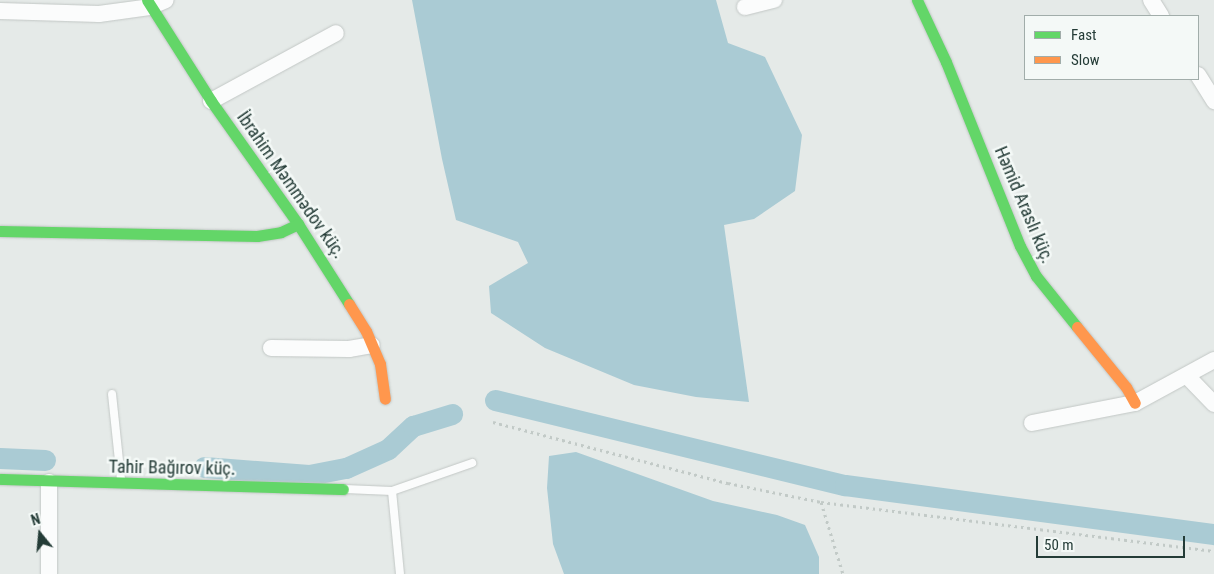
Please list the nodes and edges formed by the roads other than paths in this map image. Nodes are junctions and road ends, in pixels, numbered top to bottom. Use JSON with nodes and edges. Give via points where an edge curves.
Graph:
{"nodes":[{"id":1,"x":166,"y":0,"type":"edge"},
{"id":2,"x":774,"y":0,"type":"edge"},
{"id":3,"x":917,"y":0,"type":"edge"},
{"id":4,"x":1151,"y":0,"type":"edge"},
{"id":5,"x":149,"y":3,"type":"edge"},
{"id":6,"x":745,"y":6,"type":"dead end"},
{"id":7,"x":0,"y":11,"type":"edge"},
{"id":8,"x":1160,"y":15,"type":"edge"},
{"id":9,"x":336,"y":33,"type":"dead end"},
{"id":10,"x":1199,"y":77,"type":"edge"},
{"id":11,"x":1214,"y":100,"type":"edge"},
{"id":12,"x":211,"y":101,"type":"junction"},
{"id":13,"x":298,"y":224,"type":"junction"},
{"id":14,"x":0,"y":232,"type":"edge"},
{"id":15,"x":372,"y":345,"type":"junction"},
{"id":16,"x":271,"y":348,"type":"dead end"},
{"id":17,"x":1214,"y":360,"type":"edge"},
{"id":18,"x":1187,"y":376,"type":"junction"},
{"id":19,"x":112,"y":394,"type":"dead end"},
{"id":20,"x":385,"y":399,"type":"dead end"},
{"id":21,"x":1135,"y":403,"type":"junction"},
{"id":22,"x":1214,"y":404,"type":"edge"},
{"id":23,"x":1032,"y":423,"type":"dead end"},
{"id":24,"x":472,"y":464,"type":"dead end"},
{"id":25,"x":0,"y":479,"type":"edge"},
{"id":26,"x":49,"y":482,"type":"junction"},
{"id":27,"x":122,"y":484,"type":"junction"},
{"id":28,"x":344,"y":489,"type":"joint"},
{"id":29,"x":392,"y":491,"type":"junction"},
{"id":30,"x":49,"y":574,"type":"edge"},
{"id":31,"x":400,"y":574,"type":"edge"}],
"edges":[{"from":1,"to":5,"type":"street"},
{"from":2,"to":6,"type":"street"},
{"from":3,"to":21,"type":"street","name":"Həmid Araslı küç.","via":[[1032,269],[1126,387]]},
{"from":4,"to":8,"type":"street"},
{"from":5,"to":7,"type":"street","via":[[99,14]]},
{"from":5,"to":12,"type":"street","name":"İbrahim Məmmədov küç."},
{"from":9,"to":12,"type":"street"},
{"from":10,"to":11,"type":"street"},
{"from":12,"to":13,"type":"street","name":"İbrahim Məmmədov küç."},
{"from":13,"to":14,"type":"street","via":[[281,232],[257,236]]},
{"from":13,"to":15,"type":"street","name":"İbrahim Məmmədov küç."},
{"from":15,"to":16,"type":"street","via":[[349,349]]},
{"from":15,"to":20,"type":"street","name":"İbrahim Məmmədov küç.","via":[[380,364]]},
{"from":17,"to":18,"type":"street"},
{"from":18,"to":21,"type":"street"},
{"from":18,"to":22,"type":"street"},
{"from":19,"to":27,"type":"lane"},
{"from":21,"to":23,"type":"street"},
{"from":24,"to":29,"type":"lane"},
{"from":25,"to":26,"type":"street","name":"Tahir Bağırov küç."},
{"from":26,"to":27,"type":"street","name":"Tahir Bağırov küç."},
{"from":26,"to":30,"type":"street"},
{"from":27,"to":28,"type":"street","name":"Tahir Bağırov küç."},
{"from":28,"to":29,"type":"lane"},
{"from":29,"to":31,"type":"lane"}]}
